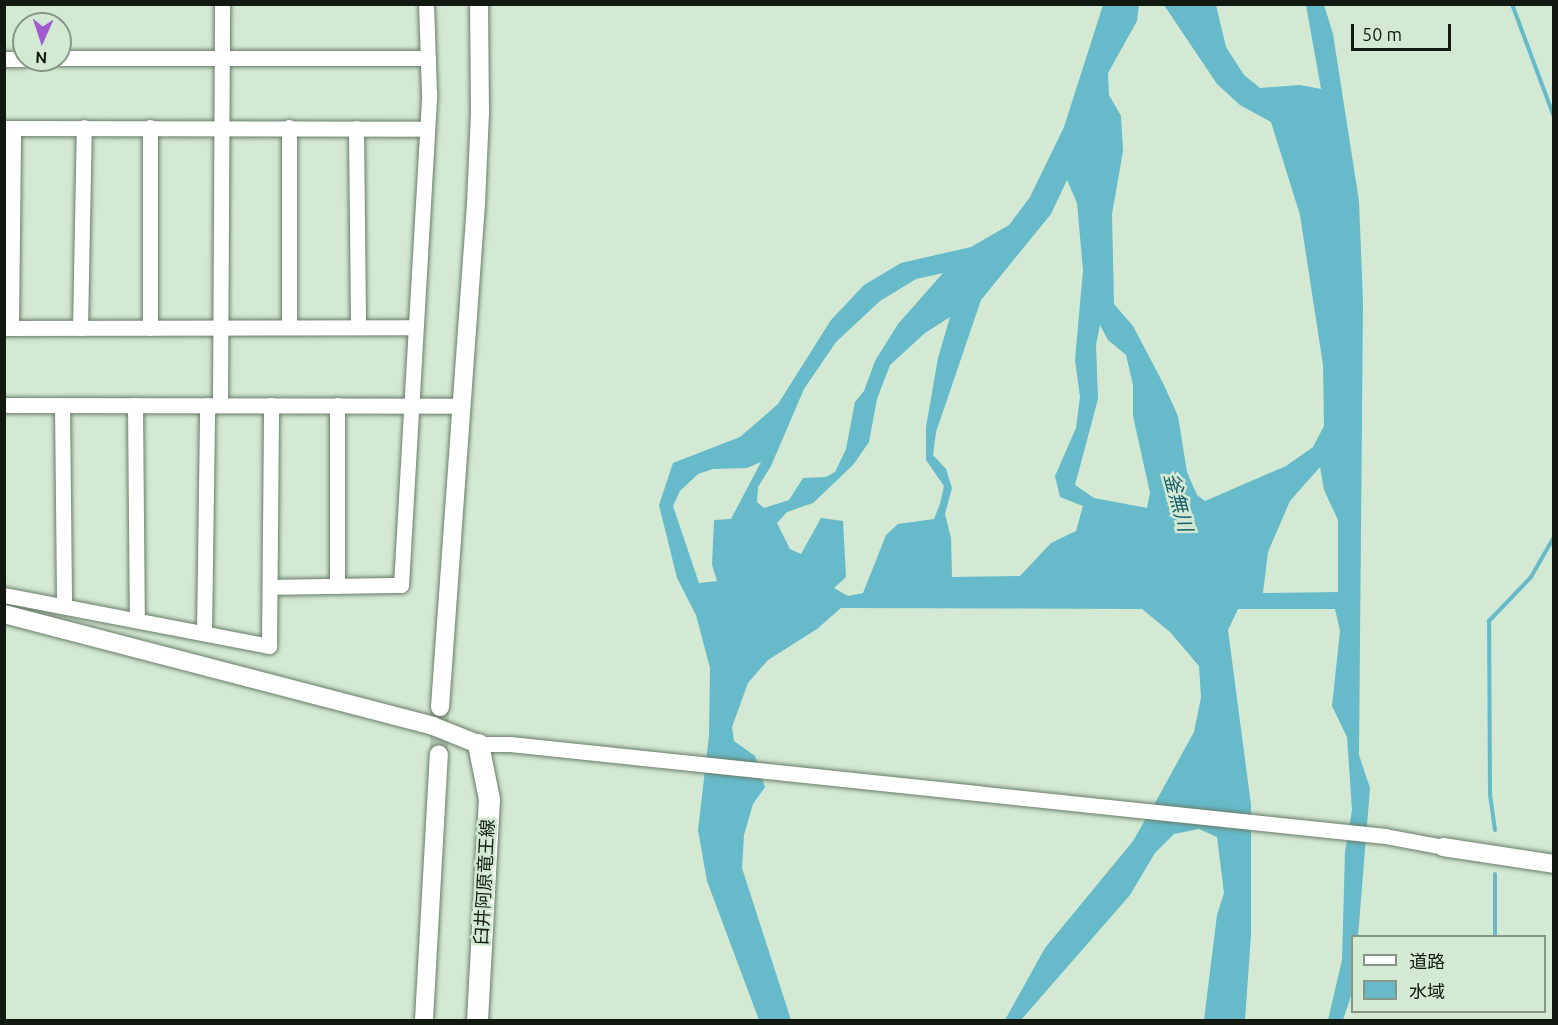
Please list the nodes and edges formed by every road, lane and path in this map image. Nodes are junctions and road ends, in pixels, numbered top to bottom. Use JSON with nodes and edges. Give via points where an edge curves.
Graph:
{"nodes":[{"id":1,"x":222,"y":4,"type":"edge"},
{"id":2,"x":426,"y":4,"type":"edge"},
{"id":3,"x":479,"y":4,"type":"edge"},
{"id":4,"x":221,"y":57,"type":"junction"},
{"id":5,"x":428,"y":57,"type":"junction"},
{"id":6,"x":72,"y":58,"type":"edge"},
{"id":7,"x":221,"y":126,"type":"junction"},
{"id":8,"x":150,"y":127,"type":"junction"},
{"id":9,"x":290,"y":127,"type":"junction"},
{"id":10,"x":9,"y":128,"type":"edge"},
{"id":11,"x":84,"y":128,"type":"junction"},
{"id":12,"x":356,"y":128,"type":"junction"},
{"id":13,"x":427,"y":129,"type":"junction"},
{"id":14,"x":289,"y":327,"type":"junction"},
{"id":15,"x":358,"y":327,"type":"junction"},
{"id":16,"x":414,"y":327,"type":"junction"},
{"id":17,"x":8,"y":328,"type":"edge"},
{"id":18,"x":80,"y":328,"type":"junction"},
{"id":19,"x":150,"y":328,"type":"junction"},
{"id":20,"x":221,"y":328,"type":"junction"},
{"id":21,"x":4,"y":405,"type":"edge"},
{"id":22,"x":62,"y":405,"type":"junction"},
{"id":23,"x":135,"y":405,"type":"junction"},
{"id":24,"x":214,"y":405,"type":"junction"},
{"id":25,"x":271,"y":405,"type":"junction"},
{"id":26,"x":337,"y":405,"type":"junction"},
{"id":27,"x":411,"y":405,"type":"junction"},
{"id":28,"x":461,"y":406,"type":"junction"},
{"id":29,"x":337,"y":586,"type":"junction"},
{"id":30,"x":270,"y":587,"type":"junction"},
{"id":31,"x":4,"y":595,"type":"edge"},
{"id":32,"x":64,"y":606,"type":"junction"},
{"id":33,"x":4,"y":614,"type":"edge"},
{"id":34,"x":137,"y":620,"type":"junction"},
{"id":35,"x":204,"y":633,"type":"junction"},
{"id":36,"x":440,"y":707,"type":"tunnel mouth"},
{"id":37,"x":478,"y":744,"type":"junction"},
{"id":38,"x":439,"y":754,"type":"tunnel mouth"},
{"id":39,"x":1443,"y":846,"type":"joint"},
{"id":40,"x":1554,"y":864,"type":"edge"},
{"id":41,"x":424,"y":1020,"type":"edge"},
{"id":42,"x":477,"y":1020,"type":"edge"}],
"edges":[{"from":1,"to":4,"type":"street"},
{"from":2,"to":5,"type":"street"},
{"from":3,"to":28,"type":"street","via":[[480,114]]},
{"from":4,"to":5,"type":"street"},
{"from":4,"to":6,"type":"street"},
{"from":4,"to":7,"type":"street"},
{"from":5,"to":13,"type":"street"},
{"from":7,"to":8,"type":"street"},
{"from":7,"to":9,"type":"street"},
{"from":7,"to":20,"type":"street"},
{"from":8,"to":11,"type":"street"},
{"from":8,"to":19,"type":"street"},
{"from":9,"to":12,"type":"street"},
{"from":9,"to":14,"type":"street"},
{"from":10,"to":11,"type":"street"},
{"from":10,"to":17,"type":"street"},
{"from":11,"to":18,"type":"street"},
{"from":12,"to":13,"type":"street"},
{"from":12,"to":15,"type":"street"},
{"from":13,"to":16,"type":"street"},
{"from":14,"to":15,"type":"street"},
{"from":14,"to":20,"type":"street"},
{"from":15,"to":16,"type":"street"},
{"from":16,"to":27,"type":"street"},
{"from":17,"to":18,"type":"street"},
{"from":18,"to":19,"type":"street"},
{"from":19,"to":20,"type":"street"},
{"from":20,"to":24,"type":"street"},
{"from":21,"to":22,"type":"street"},
{"from":22,"to":23,"type":"street"},
{"from":22,"to":32,"type":"street"},
{"from":23,"to":24,"type":"street"},
{"from":23,"to":34,"type":"street"},
{"from":24,"to":25,"type":"street"},
{"from":24,"to":35,"type":"street"},
{"from":25,"to":26,"type":"street"},
{"from":25,"to":30,"type":"street"},
{"from":26,"to":27,"type":"street"},
{"from":26,"to":29,"type":"street"},
{"from":27,"to":28,"type":"street"},
{"from":27,"to":29,"type":"street","via":[[401,585]]},
{"from":28,"to":36,"type":"street"},
{"from":29,"to":30,"type":"street"},
{"from":30,"to":35,"type":"street","via":[[269,646]]},
{"from":31,"to":32,"type":"street"},
{"from":32,"to":34,"type":"street"},
{"from":33,"to":37,"type":"street","via":[[433,726]]},
{"from":34,"to":35,"type":"street"},
{"from":37,"to":39,"type":"street","via":[[508,744],[1385,836]]},
{"from":37,"to":42,"type":"main road","name":"臼井阿原竜王線","via":[[489,799]]},
{"from":38,"to":41,"type":"street"},
{"from":39,"to":40,"type":"street"}]}
